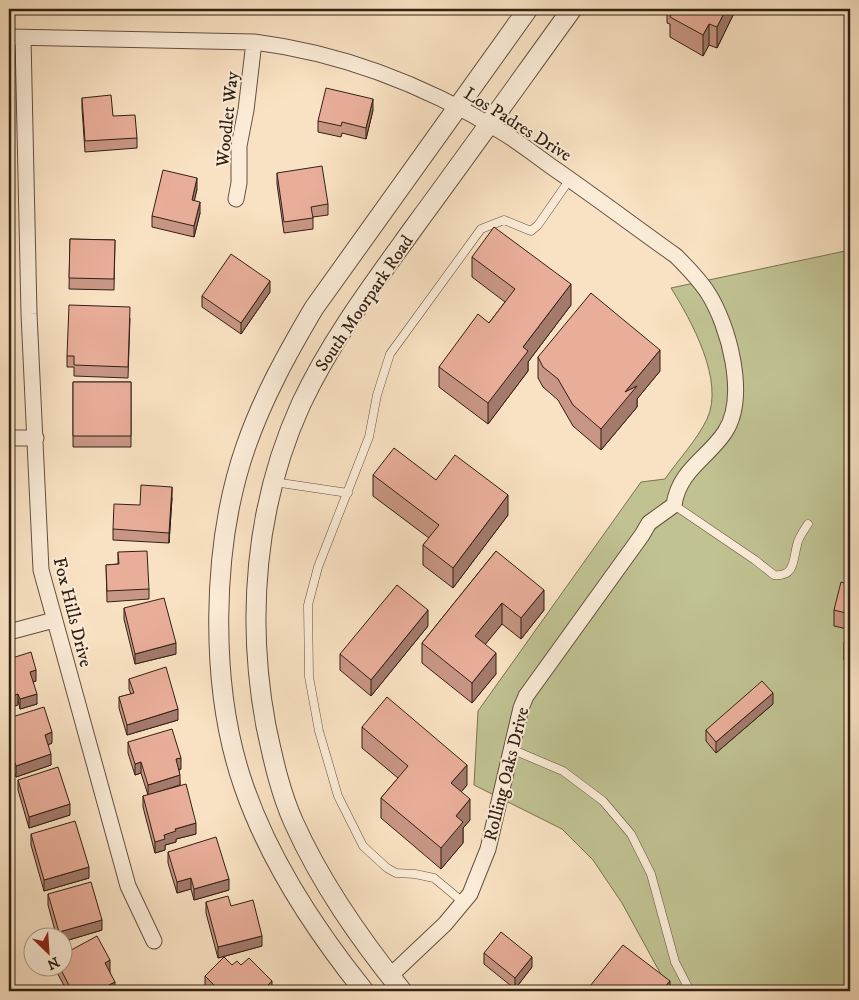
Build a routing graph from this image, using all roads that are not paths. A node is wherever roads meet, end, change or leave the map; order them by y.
1 (528, 9) edge
2 (572, 9) edge
3 (16, 38) edge
4 (254, 42) junction
5 (458, 108) junction
6 (488, 124) junction
7 (570, 179) junction
8 (236, 199) dead end
9 (9, 438) edge
10 (36, 438) junction
11 (274, 482) junction
12 (348, 493) junction
13 (674, 505) junction
14 (808, 524) dead end
15 (54, 620) junction
16 (9, 632) edge
17 (511, 749) junction
18 (464, 903) junction
19 (154, 941) dead end
20 (390, 976) junction
21 (364, 991) edge
22 (372, 991) edge
23 (402, 991) edge
24 (690, 991) edge

1 - 5 street, South Moorpark Road
2 - 6 street, South Moorpark Road
3 - 4 street, Los Padres Drive
3 - 10 street, Fox Hills Drive
4 - 5 street, Los Padres Drive
4 - 8 street, Woodlet Way
5 - 6 street, Los Padres Drive
5 - 21 street, South Moorpark Road
6 - 7 street, Los Padres Drive
6 - 11 street, South Moorpark Road
7 - 12 lane
7 - 13 street, Los Padres Drive
9 - 10 street
10 - 15 street, Fox Hills Drive
11 - 12 lane
11 - 20 street, South Moorpark Road
12 - 18 lane
13 - 14 lane
13 - 17 street, Rolling Oaks Drive
15 - 16 street
15 - 19 street, Fox Hills Drive
17 - 18 street, Rolling Oaks Drive
17 - 24 lane
18 - 20 street, Rolling Oaks Drive
20 - 22 street, Rolling Oaks Drive
20 - 23 street, South Moorpark Road

